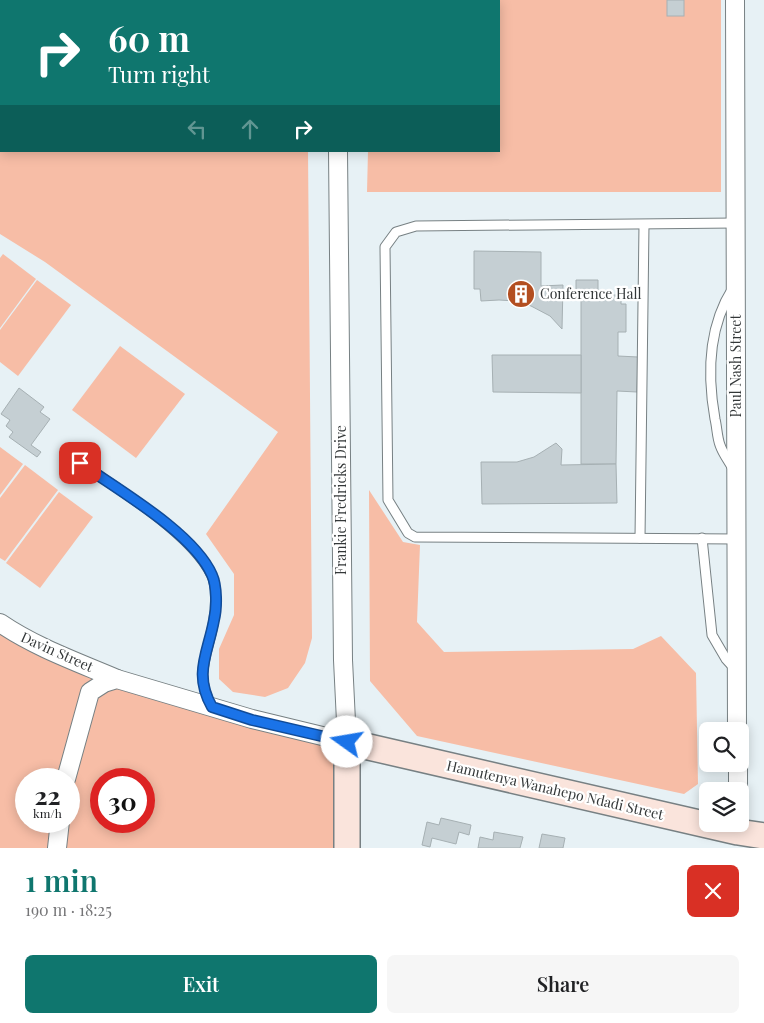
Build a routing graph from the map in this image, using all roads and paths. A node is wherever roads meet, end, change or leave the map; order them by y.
1 (735, 0) edge
2 (338, 152) edge
3 (736, 223) junction
4 (644, 225) junction
5 (736, 284) junction
6 (65, 453) dead end
7 (736, 476) junction
8 (640, 538) junction
9 (702, 538) junction
10 (737, 538) junction
11 (0, 622) edge
12 (737, 672) junction
13 (117, 679) junction
14 (212, 707) junction
15 (737, 722) edge
16 (347, 742) junction
17 (69, 768) edge
18 (699, 819) edge
19 (749, 831) edge
20 (59, 833) edge
21 (764, 836) edge
22 (57, 848) edge
23 (347, 848) edge

1 - 3 street, Paul Nash Street
2 - 16 street, Frankie Fredricks Drive
3 - 4 lane
3 - 5 street, Paul Nash Street
4 - 8 lane
4 - 8 lane
5 - 7 street, Paul Nash Street
5 - 7 lane
6 - 14 lane
7 - 10 street, Paul Nash Street
8 - 9 lane
9 - 10 lane
9 - 12 lane
10 - 12 street, Paul Nash Street
11 - 13 street, Davin Street
12 - 15 street, Paul Nash Street
13 - 14 street, Davin Street
13 - 17 street
14 - 16 street, Davin Street
16 - 18 street, Hamutenya Wanahepo Ndadi Street
16 - 23 street, Frankie Fredricks Drive
19 - 21 street, Hamutenya Wanahepo Ndadi Street
20 - 22 street

